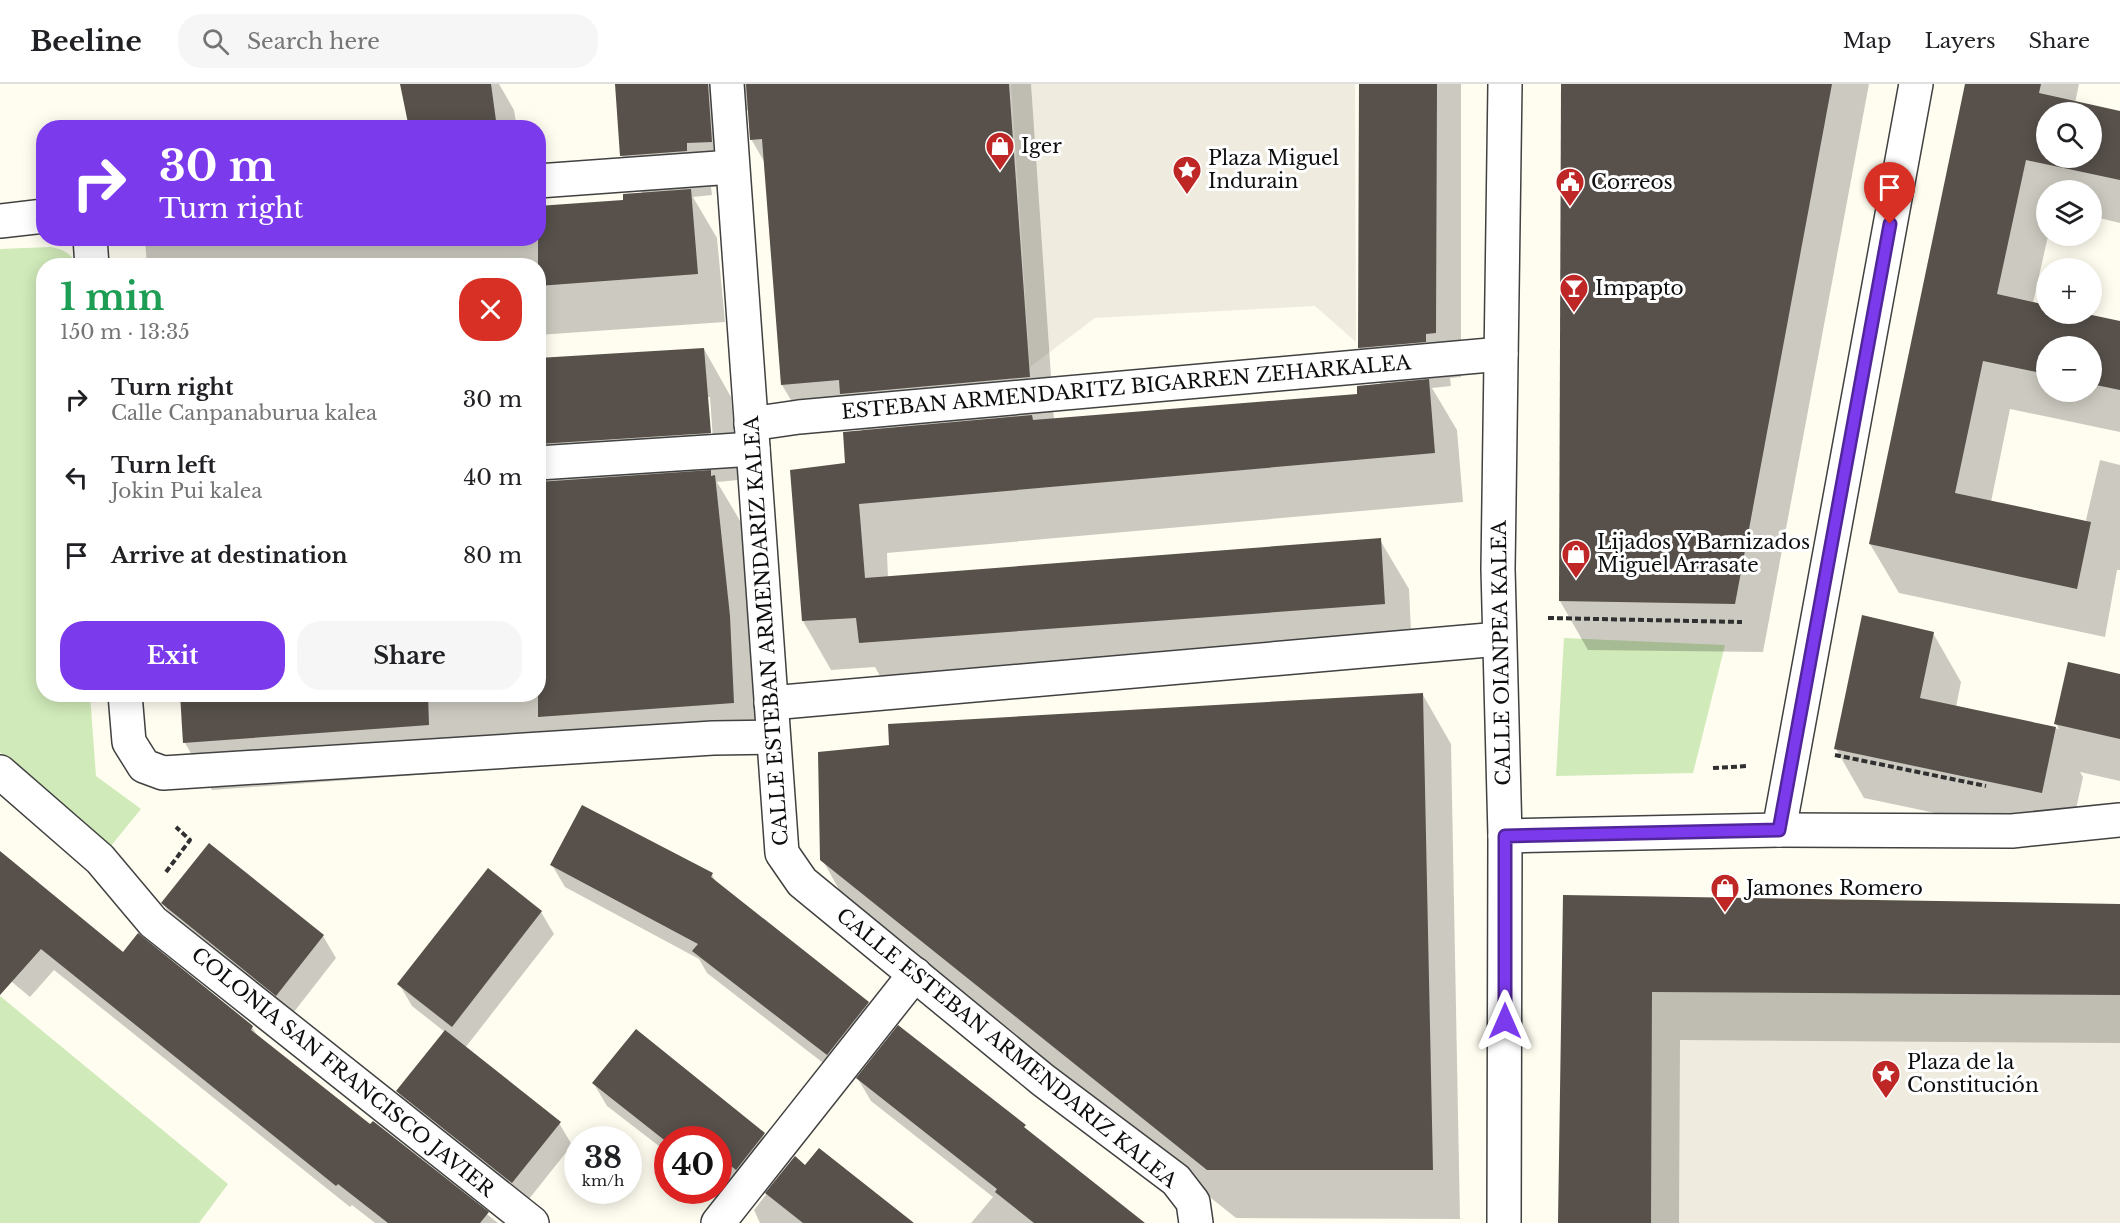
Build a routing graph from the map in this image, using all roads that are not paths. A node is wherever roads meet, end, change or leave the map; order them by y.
1 (728, 84) edge
2 (1505, 84) edge
3 (1916, 84) edge
4 (732, 167) junction
5 (546, 180) edge
6 (36, 217) edge
7 (0, 221) edge
8 (1501, 354) junction
9 (752, 437) junction
10 (546, 462) edge
11 (1499, 639) junction
12 (126, 702) edge
13 (771, 703) junction
14 (774, 737) junction
15 (0, 772) edge
16 (2120, 820) edge
17 (1779, 830) junction
18 (1505, 836) junction
19 (915, 974) junction
20 (1194, 1213) edge
21 (532, 1223) edge
22 (718, 1223) edge
23 (1504, 1223) edge

1 - 4 street, CALLE ESTEBAN ARMENDARIZ KALEA
2 - 8 street, CALLE OIANPEA KALEA
3 - 17 street
4 - 5 street
4 - 9 street, CALLE ESTEBAN ARMENDARIZ KALEA
6 - 7 street
8 - 9 street, ESTEBAN ARMENDARITZ BIGARREN ZEHARKALEA
8 - 11 street, CALLE OIANPEA KALEA
9 - 10 street, ESTEBAN ARMENDARITZ BIGARREN ZEHARKALEA
9 - 13 street, CALLE ESTEBAN ARMENDARIZ KALEA
11 - 13 street
11 - 18 street, CALLE OIANPEA KALEA
12 - 14 street
13 - 14 street, CALLE ESTEBAN ARMENDARIZ KALEA
14 - 19 street, CALLE ESTEBAN ARMENDARIZ KALEA
15 - 21 street, COLONIA SAN FRANCISCO JAVIER
16 - 17 street
17 - 18 street
18 - 23 street, CALLE OIANPEA KALEA
19 - 20 street, CALLE ESTEBAN ARMENDARIZ KALEA
19 - 22 street

